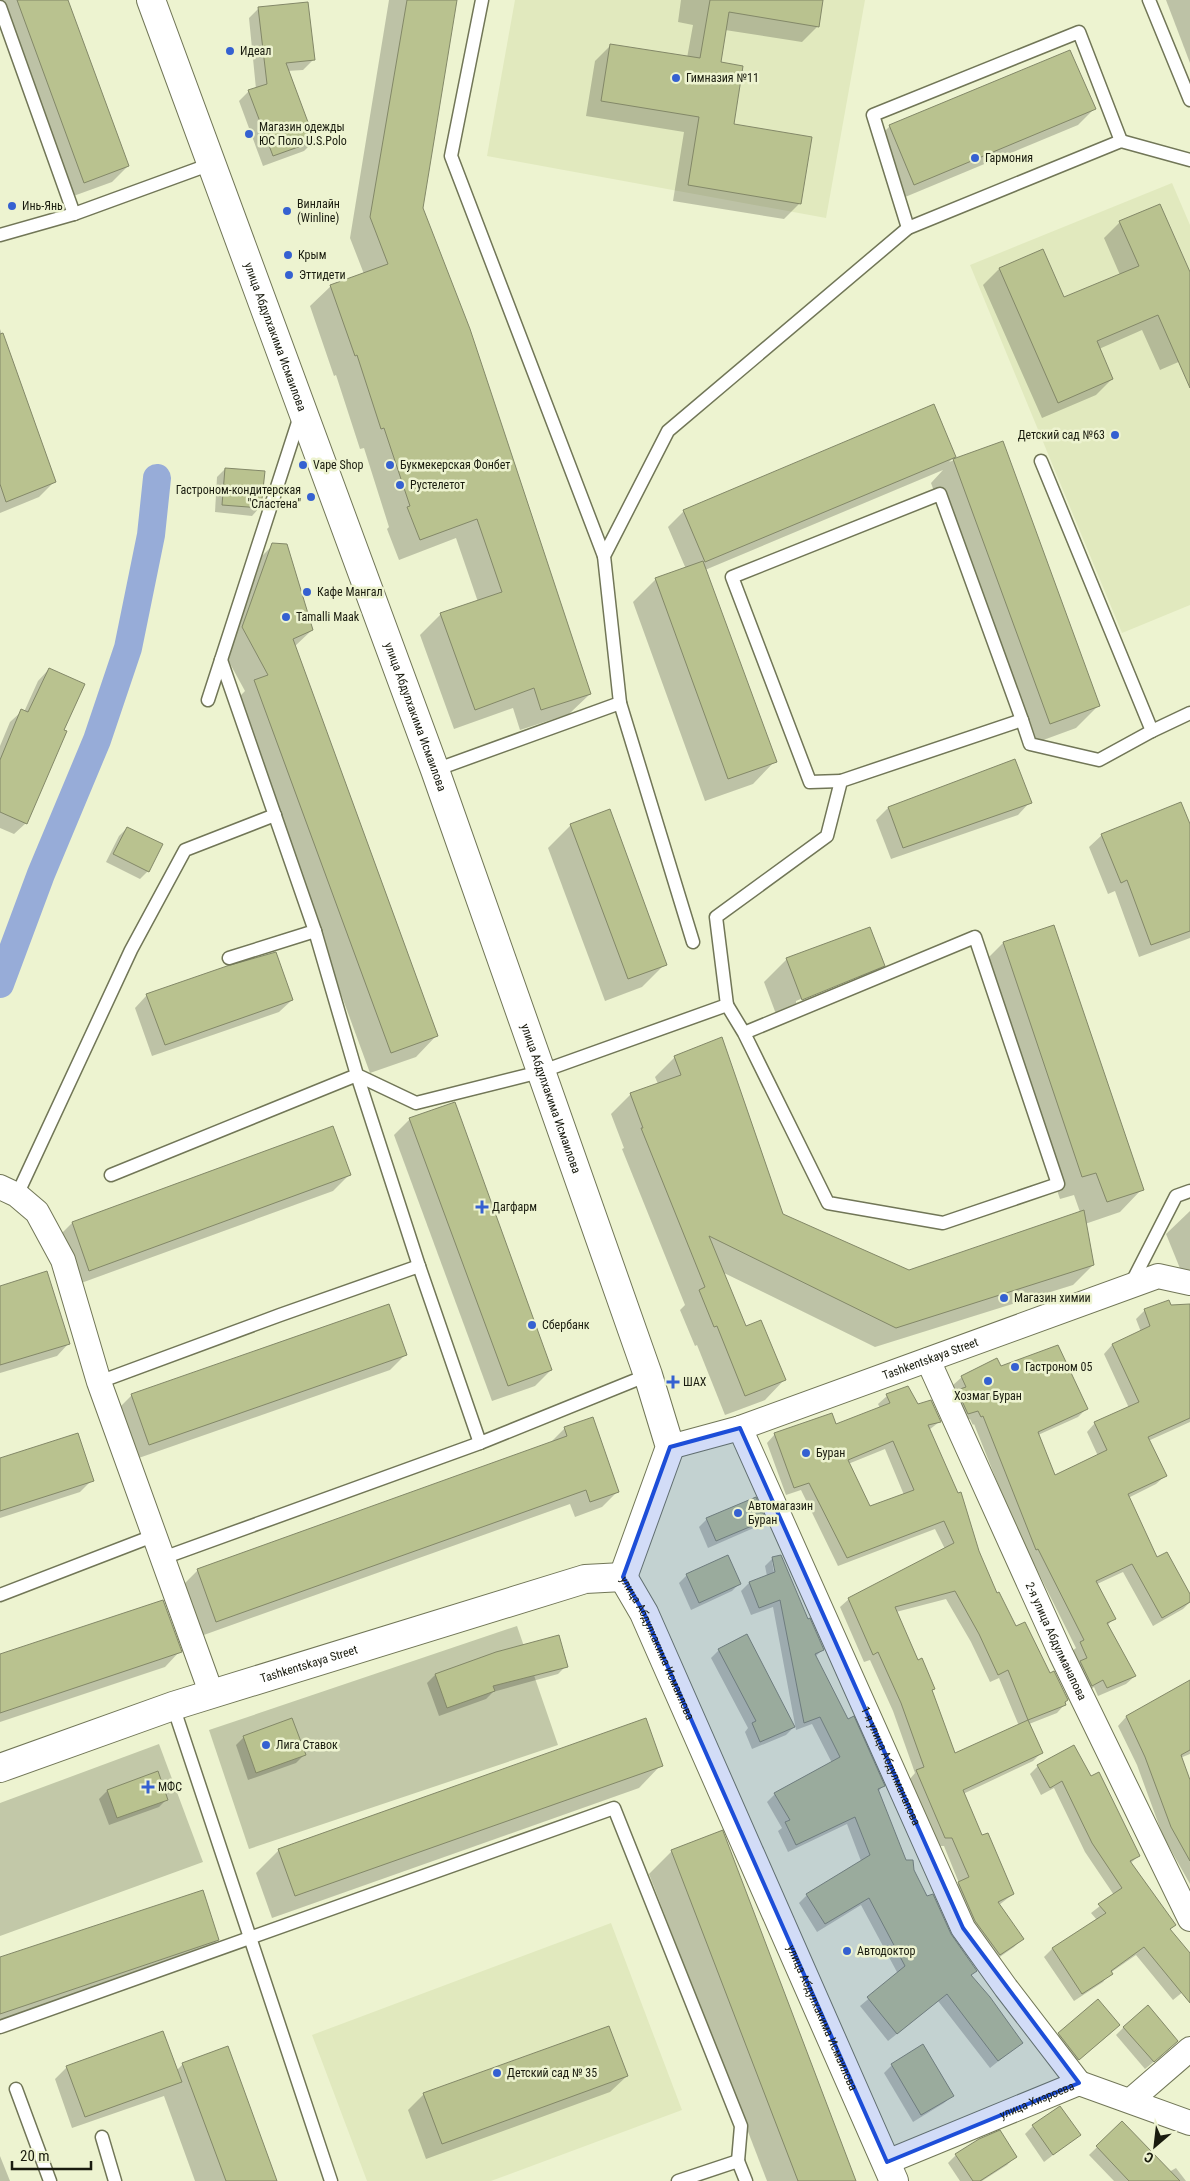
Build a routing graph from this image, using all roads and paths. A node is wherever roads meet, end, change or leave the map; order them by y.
1 (151, 0) edge
2 (482, 0) edge
3 (1149, 0) edge
4 (0, 7) edge
5 (1190, 100) edge
6 (1121, 141) junction
7 (1190, 160) edge
8 (212, 164) junction
9 (74, 214) junction
10 (908, 228) junction
11 (0, 235) edge
12 (302, 408) junction
13 (1041, 461) dead end
14 (604, 556) junction
15 (221, 660) junction
16 (208, 700) dead end
17 (620, 703) junction
18 (1190, 713) edge
19 (1022, 720) junction
20 (1152, 731) junction
21 (435, 770) junction
22 (841, 780) junction
23 (275, 815) junction
24 (315, 931) junction
25 (693, 942) dead end
26 (229, 958) dead end
27 (727, 1004) junction
28 (744, 1033) junction
29 (540, 1072) junction
30 (357, 1075) junction
31 (111, 1175) dead end
32 (1190, 1190) edge
33 (8, 1191) edge
34 (419, 1266) junction
35 (1190, 1283) edge
36 (1130, 1286) junction
37 (928, 1360) junction
38 (648, 1375) junction
39 (98, 1382) junction
40 (740, 1428) junction
41 (480, 1442) junction
42 (670, 1448) junction
43 (153, 1536) junction
44 (163, 1558) junction
45 (623, 1577) junction
46 (0, 1595) edge
47 (212, 1695) junction
48 (173, 1706) junction
49 (0, 1768) edge
50 (1190, 1919) edge
51 (250, 1938) junction
52 (0, 2027) edge
53 (1190, 2049) edge
54 (1079, 2083) junction
55 (16, 2089) dead end
56 (1131, 2100) junction
57 (1190, 2123) edge
58 (102, 2137) dead end
59 (738, 2161) junction
60 (891, 2172) edge
61 (50, 2181) edge
62 (115, 2181) edge
63 (331, 2181) edge
64 (678, 2181) edge
65 (746, 2181) edge

1 - 8 main road, улица Абдулхакима Исмаилова
2 - 14 lane
3 - 5 lane
4 - 9 lane
6 - 7 lane
6 - 10 lane
6 - 10 lane
8 - 9 lane
8 - 12 main road, улица Абдулхакима Исмаилова
9 - 11 lane
10 - 14 lane
12 - 15 lane
12 - 21 main road, улица Абдулхакима Исмаилова
13 - 20 lane
14 - 17 lane
15 - 16 lane
15 - 23 lane
17 - 21 lane
17 - 25 lane
18 - 20 lane
19 - 20 lane
19 - 22 lane
19 - 22 lane
21 - 29 main road, улица Абдулхакима Исмаилова
22 - 27 lane
23 - 24 lane
23 - 33 lane
24 - 26 lane
24 - 30 lane
27 - 28 lane
27 - 29 lane
28 - 28 lane
29 - 30 lane
29 - 38 main road, улица Абдулхакима Исмаилова
30 - 31 lane
30 - 34 lane
32 - 36 lane
33 - 39 street
34 - 39 lane
34 - 41 lane
35 - 36 street, Tashkentskaya Street
36 - 37 street, Tashkentskaya Street
37 - 40 street, Tashkentskaya Street
37 - 50 street, 2-я улица Абдулманапова
38 - 41 lane
38 - 42 main road, улица Абдулхакима Исмаилова
39 - 43 street
40 - 42 street, Tashkentskaya Street
40 - 54 street, 1-я улица Абдулманапова
41 - 44 lane
42 - 45 main road, улица Абдулхакима Исмаилова
43 - 44 street
43 - 46 lane
44 - 47 street
45 - 47 main road, Tashkentskaya Street
45 - 60 main road, улица Абдулхакима Исмаилова
47 - 48 main road, Tashkentskaya Street
48 - 49 main road, Tashkentskaya Street
48 - 51 lane
51 - 52 lane
51 - 59 lane
51 - 63 lane
53 - 56 street
54 - 56 street, улица Хизроева
54 - 60 street, улица Хизроева
55 - 61 lane
56 - 57 street, улица Хизроева
58 - 62 lane
59 - 64 lane
59 - 65 lane

